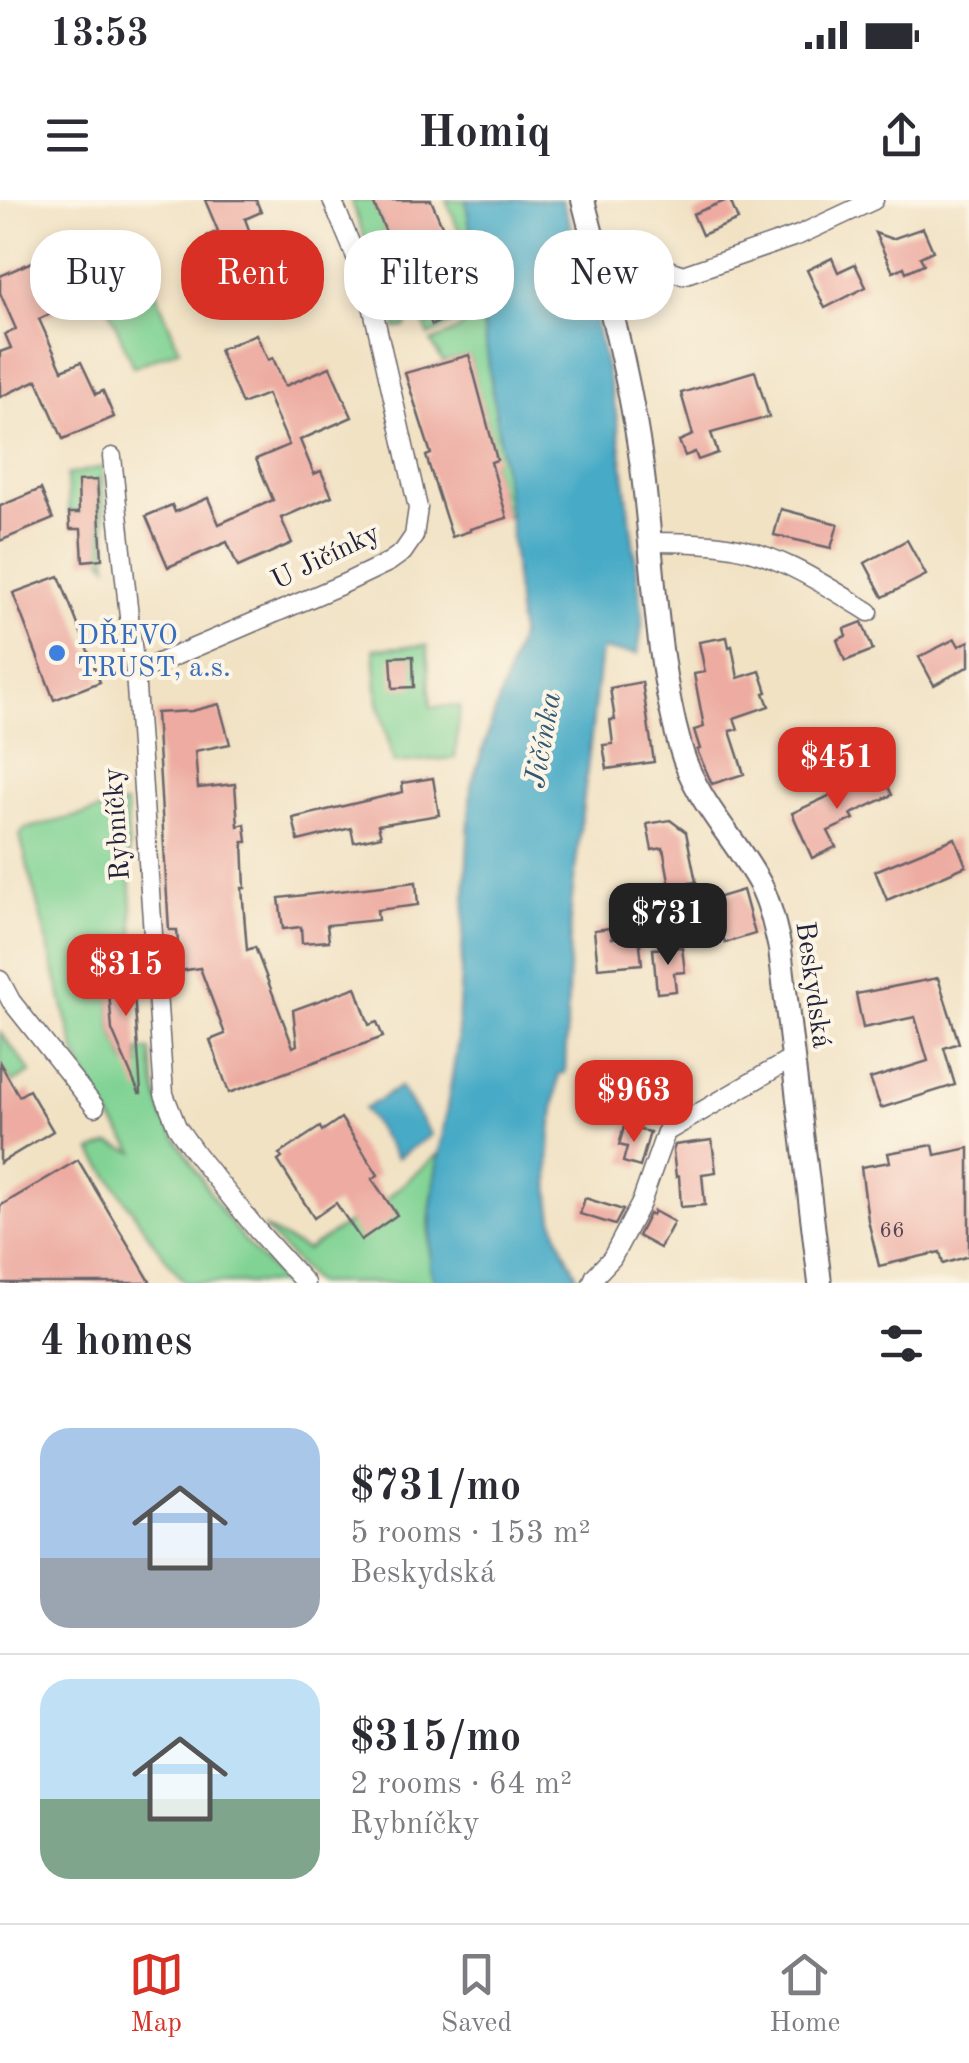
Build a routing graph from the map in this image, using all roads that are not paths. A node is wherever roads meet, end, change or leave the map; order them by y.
1 (332, 200) edge
2 (583, 200) edge
3 (874, 200) edge
4 (591, 230) edge
5 (674, 272) edge
6 (614, 320) edge
7 (112, 456) dead end
8 (649, 542) junction
9 (870, 612) dead end
10 (135, 673) junction
11 (0, 980) edge
12 (793, 1058) junction
13 (95, 1107) dead end
14 (815, 1282) edge
15 (305, 1283) edge
16 (592, 1283) edge

1 - 10 street, U Jičínky
2 - 4 street, Beskydská
3 - 5 street
6 - 8 street, Beskydská
7 - 10 street
8 - 9 street
8 - 12 street, Beskydská
10 - 15 street, Rybníčky
11 - 13 street
12 - 14 street, Beskydská
12 - 16 street

